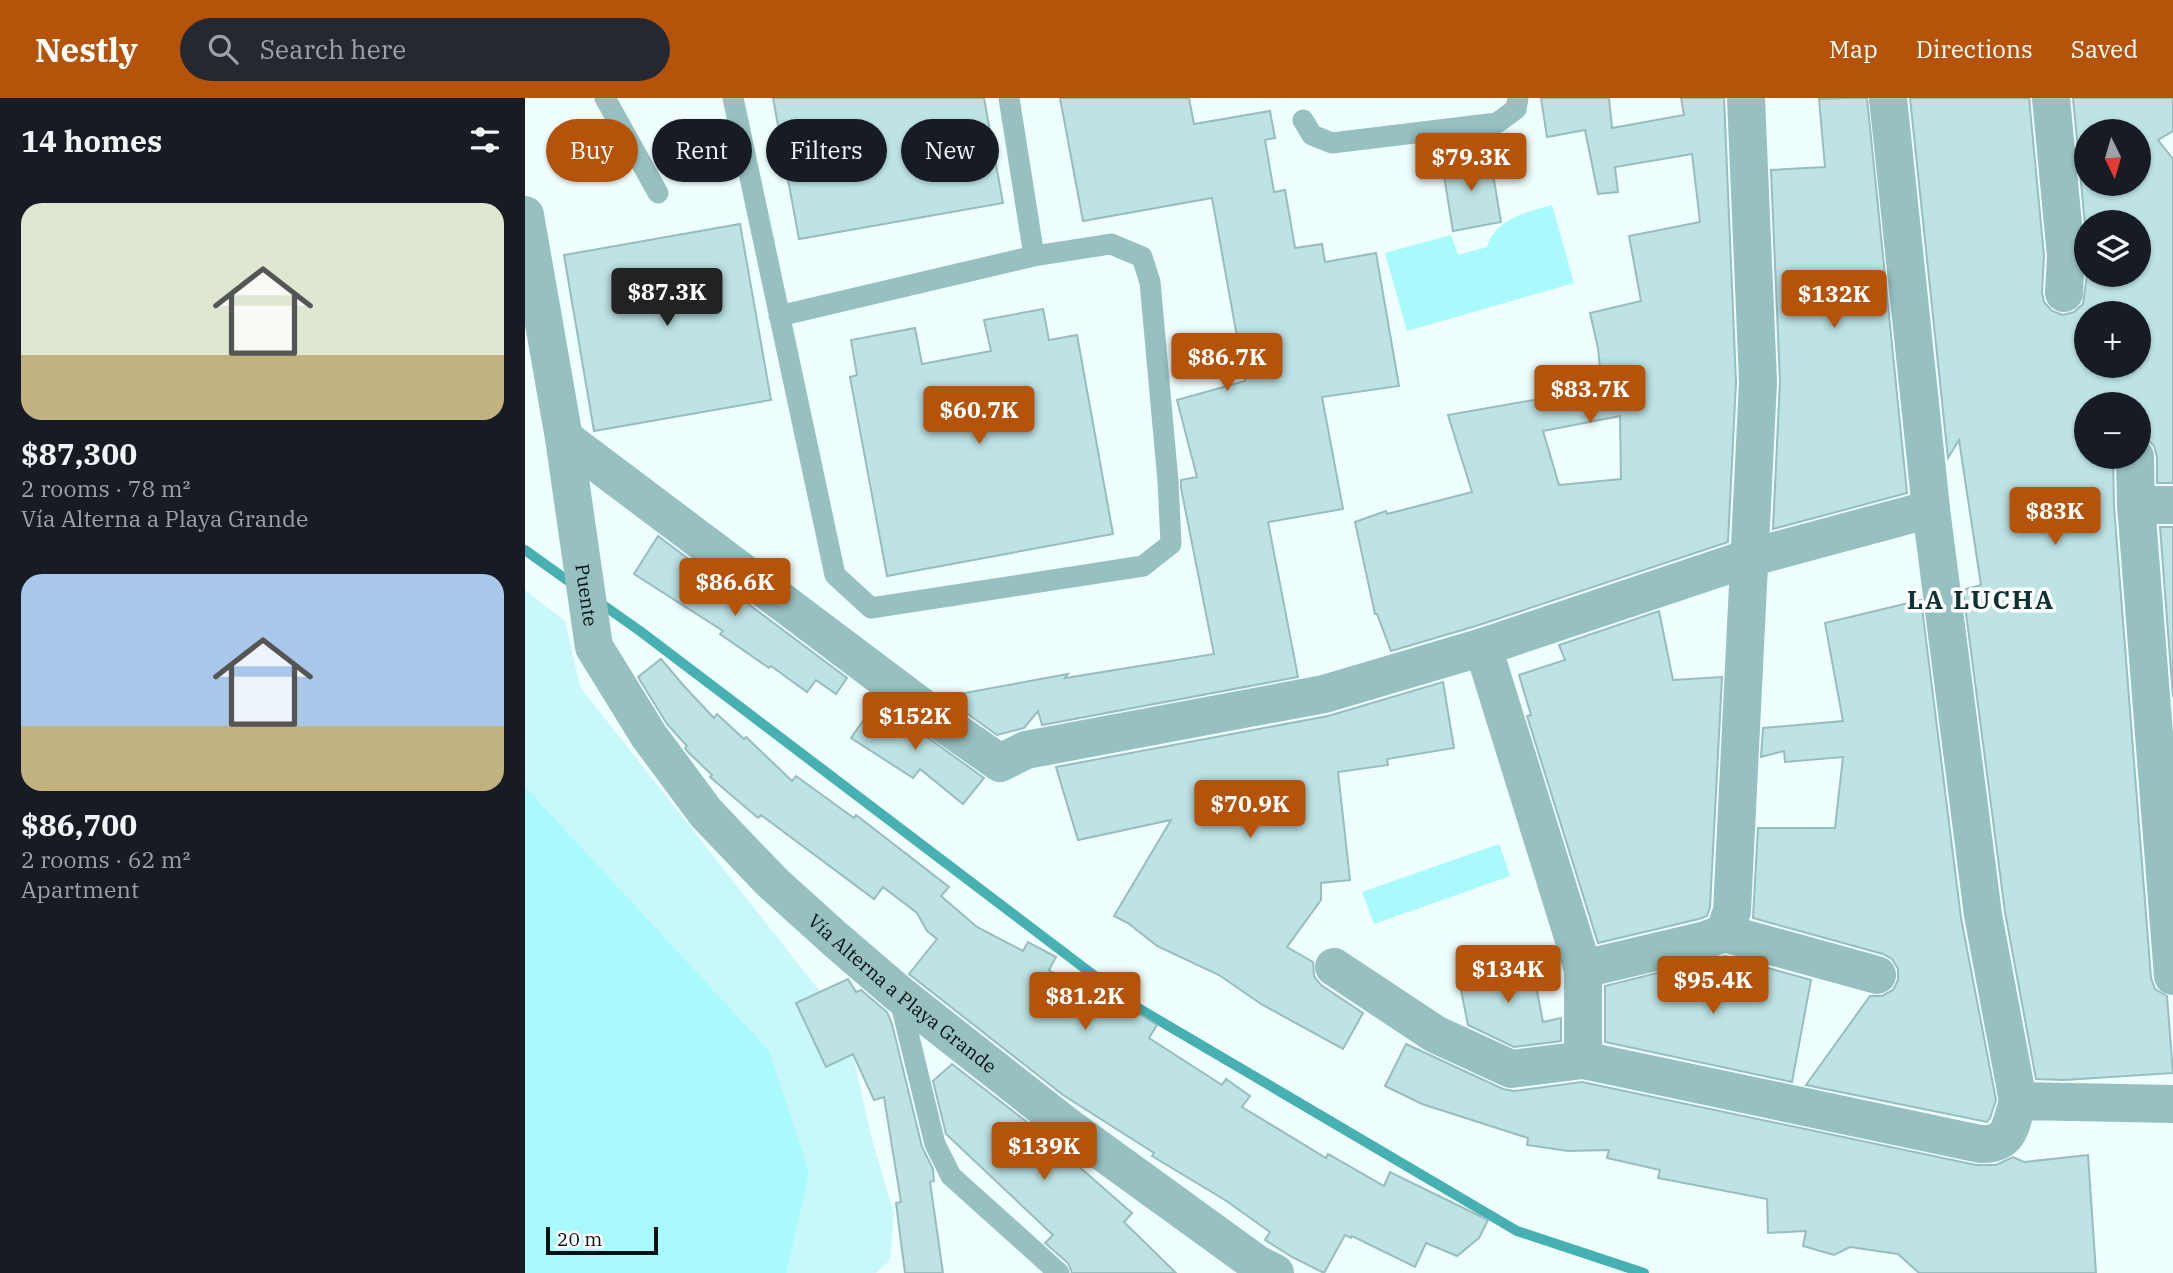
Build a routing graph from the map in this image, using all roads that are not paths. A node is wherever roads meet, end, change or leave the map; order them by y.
1 (605, 98) edge
2 (733, 98) edge
3 (1009, 98) edge
4 (1518, 98) edge
5 (1746, 98) edge
6 (1888, 98) edge
7 (2051, 98) edge
8 (1303, 120) dead end
9 (658, 193) dead end
10 (525, 215) edge
11 (1034, 256) junction
12 (2064, 293) dead end
13 (779, 316) junction
14 (564, 438) junction
15 (2140, 469) edge
16 (2155, 505) edge
17 (1931, 509) junction
18 (1749, 558) junction
19 (594, 647) joint
20 (1483, 647) junction
21 (1724, 933) junction
22 (1334, 967) dead end
23 (1583, 969) junction
24 (1877, 975) dead end
25 (2173, 976) edge
26 (899, 994) junction
27 (1583, 1060) junction
28 (2018, 1101) junction
29 (2173, 1104) edge
30 (1059, 1273) edge
31 (1275, 1273) edge

1 - 9 lane
2 - 13 lane
3 - 11 lane
4 - 8 lane
5 - 18 street
6 - 17 street
7 - 12 street
10 - 14 street
11 - 13 lane
11 - 13 lane
14 - 19 street, Puente
14 - 20 street
15 - 16 street
16 - 25 street
17 - 18 street
17 - 28 street
18 - 20 street
18 - 21 street
19 - 26 street, Vía Alterna a Playa Grande
20 - 23 street
21 - 23 street
21 - 24 street
22 - 27 street
23 - 27 street
26 - 30 lane
26 - 31 street, Vía Alterna a Playa Grande
27 - 28 street
28 - 29 street

